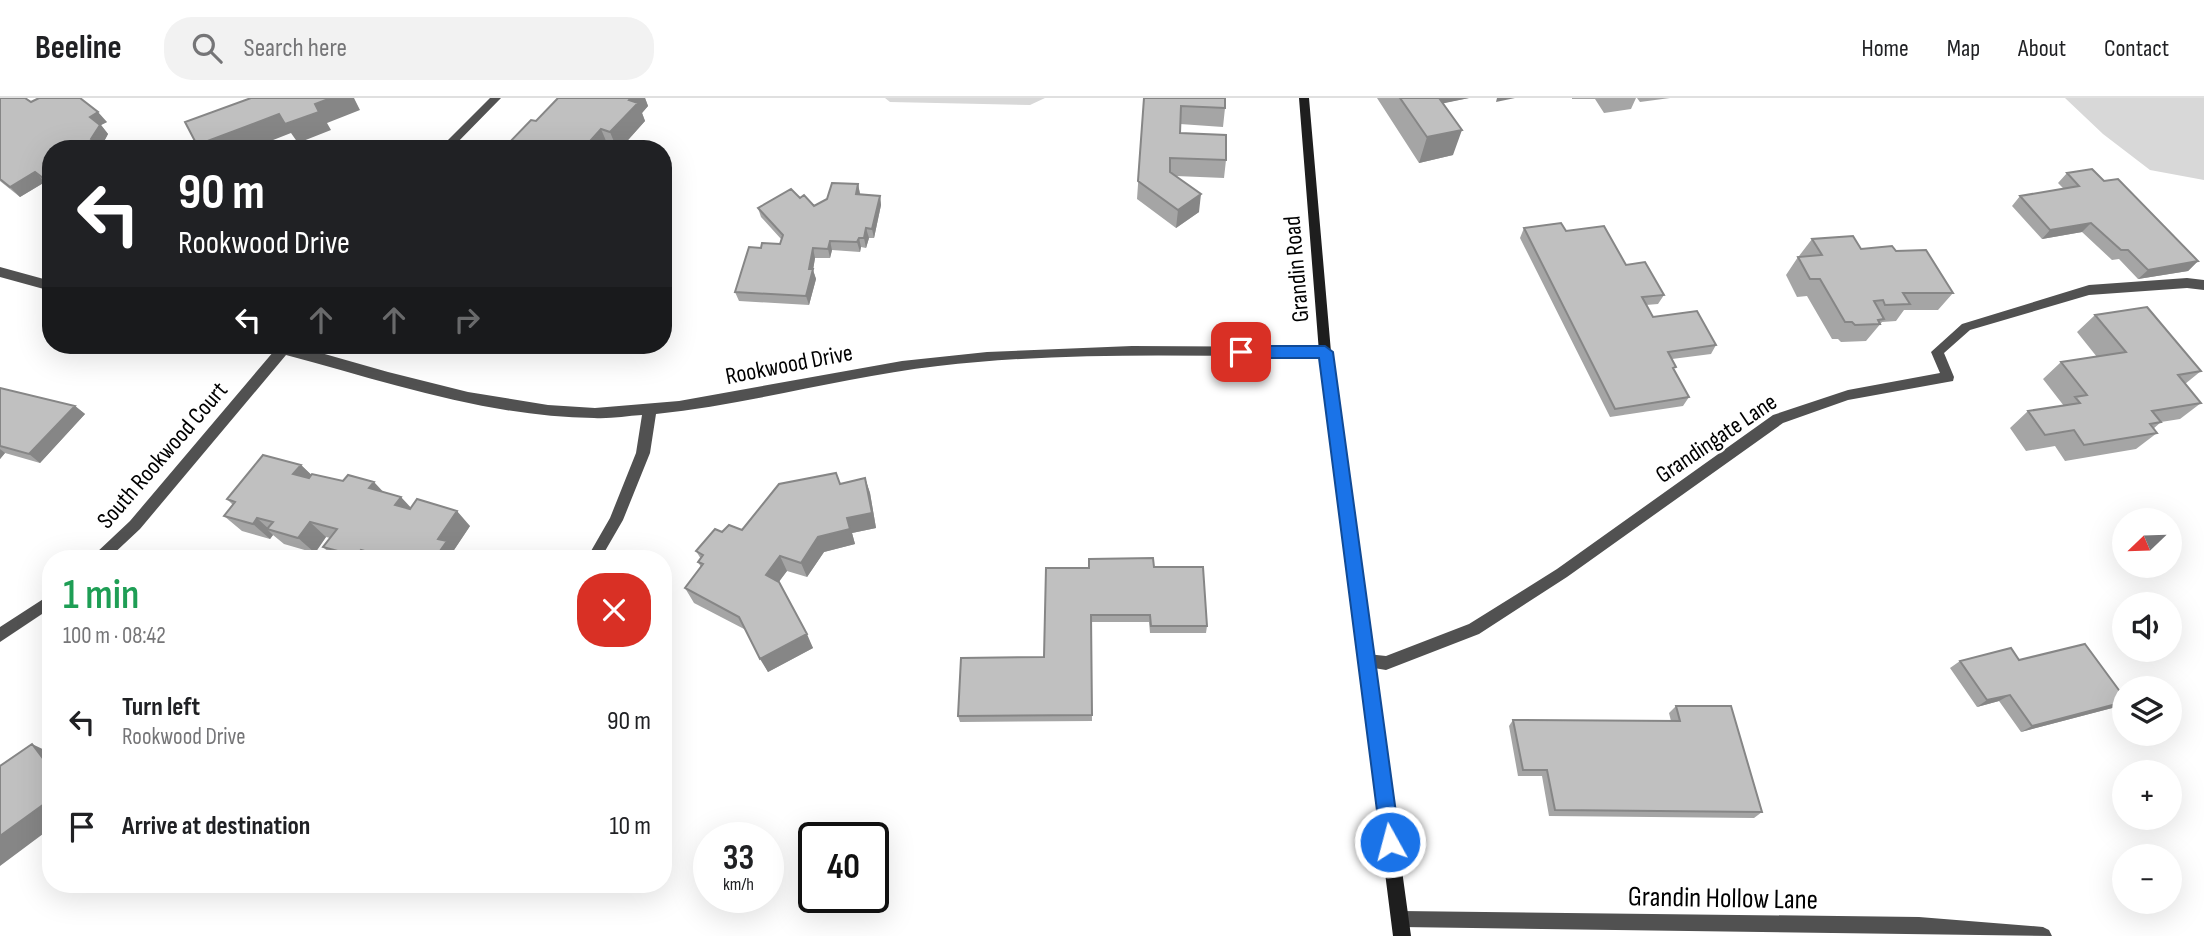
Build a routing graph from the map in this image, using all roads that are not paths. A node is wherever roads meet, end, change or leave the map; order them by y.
1 (496, 98) edge
2 (1304, 98) edge
3 (453, 140) edge
4 (0, 272) edge
5 (42, 284) edge
6 (2204, 285) edge
7 (1325, 352) junction
8 (280, 354) edge
9 (312, 354) edge
10 (650, 409) junction
11 (108, 550) edge
12 (599, 550) edge
13 (42, 606) edge
14 (0, 635) edge
15 (1367, 662) junction
16 (1401, 927) edge
17 (2043, 936) edge

1 - 3 street
2 - 7 street, Grandin Road
4 - 5 street
6 - 15 street, Grandingate Lane
7 - 10 street, Rookwood Drive
7 - 15 street, Grandin Road
8 - 11 street, South Rookwood Court
9 - 10 street, Rookwood Drive
10 - 12 street
13 - 14 street
15 - 16 street, Grandin Road
16 - 17 street, Grandin Hollow Lane

